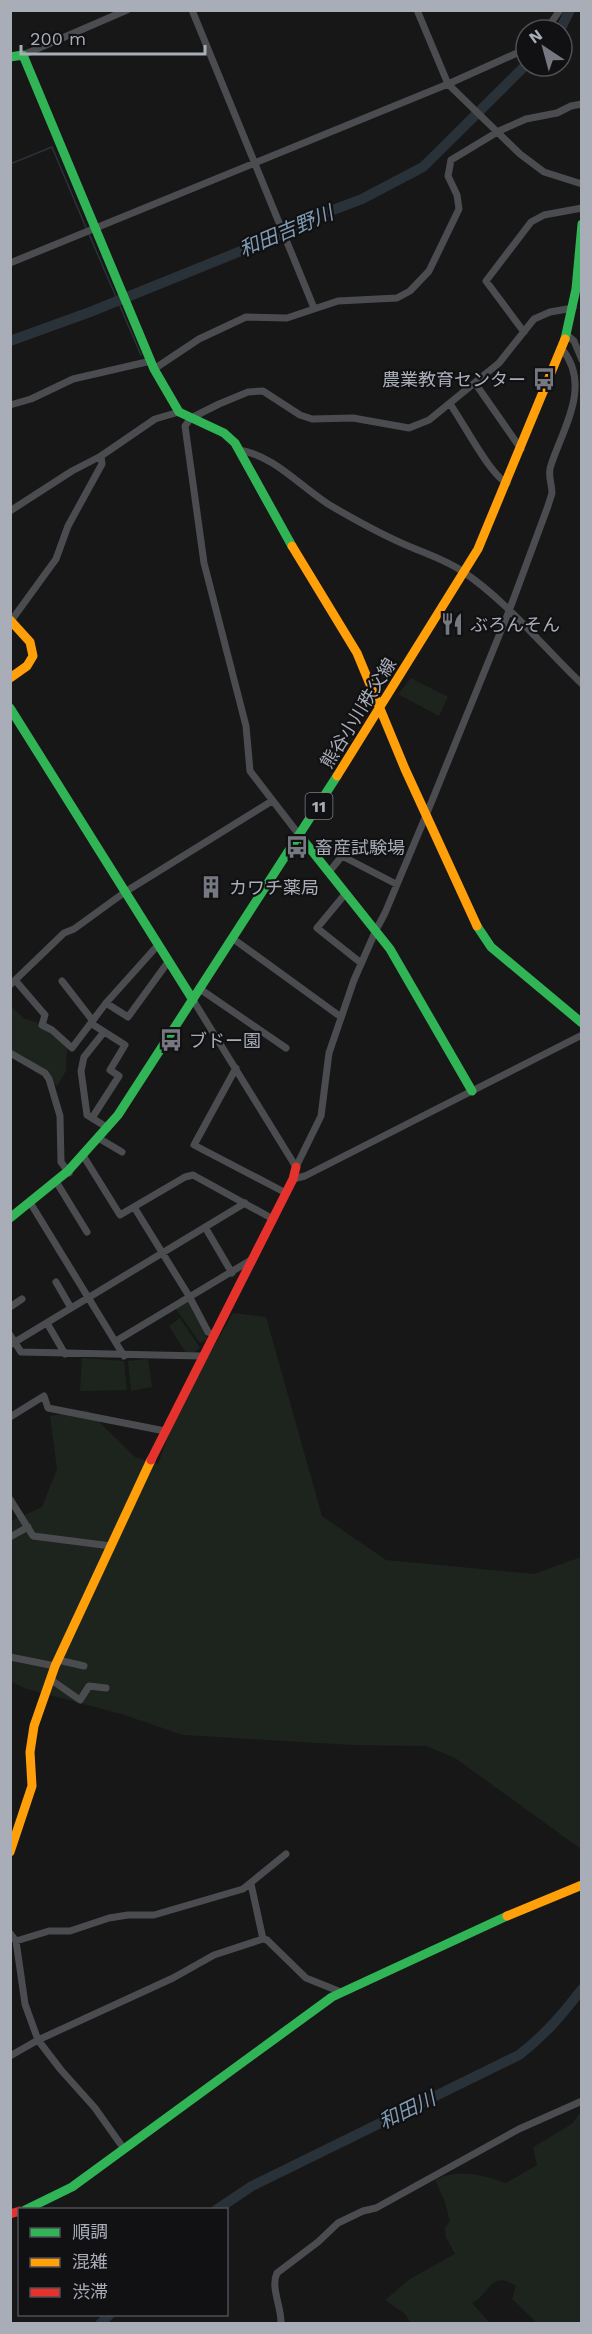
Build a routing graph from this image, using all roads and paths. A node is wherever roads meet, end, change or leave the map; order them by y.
1 (128, 10) edge
2 (192, 10) edge
3 (417, 10) edge
4 (514, 54) edge
5 (23, 55) junction
6 (10, 57) edge
7 (448, 84) junction
8 (582, 104) edge
9 (499, 131) junction
10 (254, 163) junction
11 (582, 184) edge
12 (582, 208) edge
13 (582, 224) edge
14 (94, 228) junction
15 (10, 263) edge
16 (314, 308) junction
17 (573, 308) junction
18 (524, 332) junction
19 (567, 335) junction
20 (562, 349) junction
21 (582, 360) edge
22 (153, 365) junction
23 (475, 383) junction
24 (580, 389) edge
25 (450, 404) junction
26 (10, 405) edge
27 (179, 412) junction
28 (191, 418) junction
29 (521, 449) junction
30 (238, 450) junction
31 (101, 456) junction
32 (507, 483) junction
33 (10, 511) edge
34 (465, 573) junction
35 (509, 611) junction
36 (11, 620) edge
37 (10, 678) edge
38 (582, 684) edge
39 (10, 708) edge
40 (381, 710) junction
41 (272, 801) junction
42 (426, 813) junction
43 (300, 836) junction
44 (329, 872) junction
45 (396, 884) junction
46 (125, 892) junction
47 (346, 893) junction
48 (376, 930) junction
49 (232, 938) junction
50 (158, 945) junction
51 (168, 962) junction
52 (361, 963) junction
53 (62, 981) dead end
54 (13, 983) edge
55 (200, 988) junction
56 (193, 1000) junction
57 (106, 1003) junction
58 (341, 1017) junction
59 (92, 1022) junction
60 (582, 1023) edge
61 (104, 1032) junction
62 (582, 1035) edge
63 (286, 1048) dead end
64 (10, 1053) edge
65 (236, 1068) junction
66 (472, 1091) junction
67 (93, 1118) junction
68 (108, 1128) junction
69 (100, 1139) junction
70 (122, 1152) dead end
71 (84, 1157) junction
72 (296, 1167) junction
73 (69, 1173) junction
74 (293, 1179) junction
75 (57, 1183) junction
76 (286, 1193) junction
77 (245, 1203) junction
78 (32, 1204) junction
79 (134, 1207) junction
80 (10, 1218) edge
81 (273, 1219) junction
82 (205, 1227) junction
83 (87, 1232) dead end
84 (162, 1252) junction
85 (254, 1259) junction
86 (232, 1273) junction
87 (56, 1282) dead end
88 (189, 1296) junction
89 (88, 1297) junction
90 (22, 1299) dead end
91 (10, 1307) edge
92 (71, 1308) junction
93 (47, 1323) junction
94 (213, 1334) junction
95 (10, 1335) edge
96 (116, 1341) junction
97 (13, 1344) edge
98 (66, 1354) junction
99 (124, 1356) junction
100 (202, 1356) junction
101 (10, 1417) edge
102 (165, 1431) junction
103 (10, 1499) edge
104 (28, 1527) junction
105 (10, 1537) edge
106 (111, 1546) junction
107 (10, 1657) edge
108 (57, 1663) junction
109 (84, 1666) dead end
110 (50, 1679) junction
111 (106, 1688) dead end
112 (10, 1852) edge
113 (286, 1854) dead end
114 (251, 1884) junction
115 (582, 1884) edge
116 (10, 1933) edge
117 (263, 1939) junction
118 (16, 1941) junction
119 (341, 1992) junction
120 (38, 2040) junction
121 (10, 2056) edge
122 (582, 2101) edge
123 (124, 2149) junction
124 (30, 2208) edge
125 (281, 2324) edge

1 - 5 street
2 - 10 street
3 - 7 street
4 - 7 street
5 - 6 street
5 - 14 street
7 - 9 street
7 - 10 street
8 - 9 street
9 - 11 street
9 - 16 street
10 - 14 street
10 - 16 street
12 - 18 street
13 - 17 street, 熊谷小川秩父線 / 11
14 - 15 street
14 - 22 street
16 - 22 street
17 - 18 street
17 - 19 street, 熊谷小川秩父線 / 11
18 - 23 street
19 - 20 street, 熊谷小川秩父線 / 11
19 - 21 street
20 - 24 street
20 - 29 street, 熊谷小川秩父線 / 11
22 - 26 street
22 - 27 street
23 - 25 street
23 - 29 street
24 - 35 street
25 - 28 street
25 - 32 street
27 - 28 street
27 - 31 street
28 - 30 street
28 - 41 street
29 - 32 street, 熊谷小川秩父線 / 11
30 - 34 street
30 - 40 street
31 - 33 street
31 - 36 street
32 - 34 street, 熊谷小川秩父線 / 11
34 - 35 street
34 - 40 street, 熊谷小川秩父線 / 11
35 - 38 street
35 - 42 street
36 - 37 street
39 - 46 street
40 - 42 street
40 - 43 street, 熊谷小川秩父線 / 11
41 - 43 street
41 - 46 street
42 - 45 street
42 - 60 street
43 - 44 street
43 - 49 street, 熊谷小川秩父線 / 11
44 - 45 street
44 - 47 street
45 - 48 street
46 - 50 street
46 - 54 street
47 - 48 street
47 - 52 street
48 - 52 street
48 - 66 street
49 - 55 street, 熊谷小川秩父線 / 11
49 - 58 street
50 - 51 street
50 - 57 street
51 - 56 street
51 - 57 street
52 - 58 street
53 - 59 street
54 - 59 street
55 - 56 street, 熊谷小川秩父線 / 11
55 - 63 street
56 - 65 street
56 - 68 street, 熊谷小川秩父線 / 11
57 - 59 street
58 - 72 street
59 - 61 street
61 - 67 street
61 - 67 street
62 - 66 street
64 - 73 street
65 - 72 street
65 - 76 street
66 - 74 street
67 - 68 street
68 - 69 street, 熊谷小川秩父線 / 11
69 - 70 street
69 - 71 street, 熊谷小川秩父線 / 11
71 - 73 street, 熊谷小川秩父線 / 11
71 - 79 street
72 - 74 street
73 - 75 street, 熊谷小川秩父線 / 11
74 - 76 street
75 - 78 street, 熊谷小川秩父線 / 11
75 - 83 street
76 - 81 street
77 - 79 street
77 - 81 street
77 - 82 street
78 - 80 street, 熊谷小川秩父線 / 11
78 - 89 street
79 - 84 street
81 - 85 street
82 - 84 street
82 - 86 street
84 - 88 street
84 - 89 street
85 - 86 street
85 - 94 street
86 - 88 street
87 - 92 street
88 - 94 street
88 - 96 street
89 - 92 street
89 - 96 street
90 - 91 street
92 - 93 street
93 - 97 street
93 - 98 street
94 - 100 street
95 - 97 street
96 - 99 street
97 - 98 street
98 - 99 street
99 - 100 street
100 - 102 street
101 - 102 street
102 - 106 street
103 - 104 street
104 - 105 street
104 - 106 street
106 - 108 street
107 - 108 street
108 - 109 street
108 - 110 street
110 - 111 street
110 - 112 street
113 - 114 street
114 - 117 street
114 - 118 street
115 - 119 street
116 - 118 street
117 - 119 street
117 - 120 street
118 - 120 street
119 - 123 street
120 - 121 street
120 - 123 street
122 - 125 street
123 - 124 street

